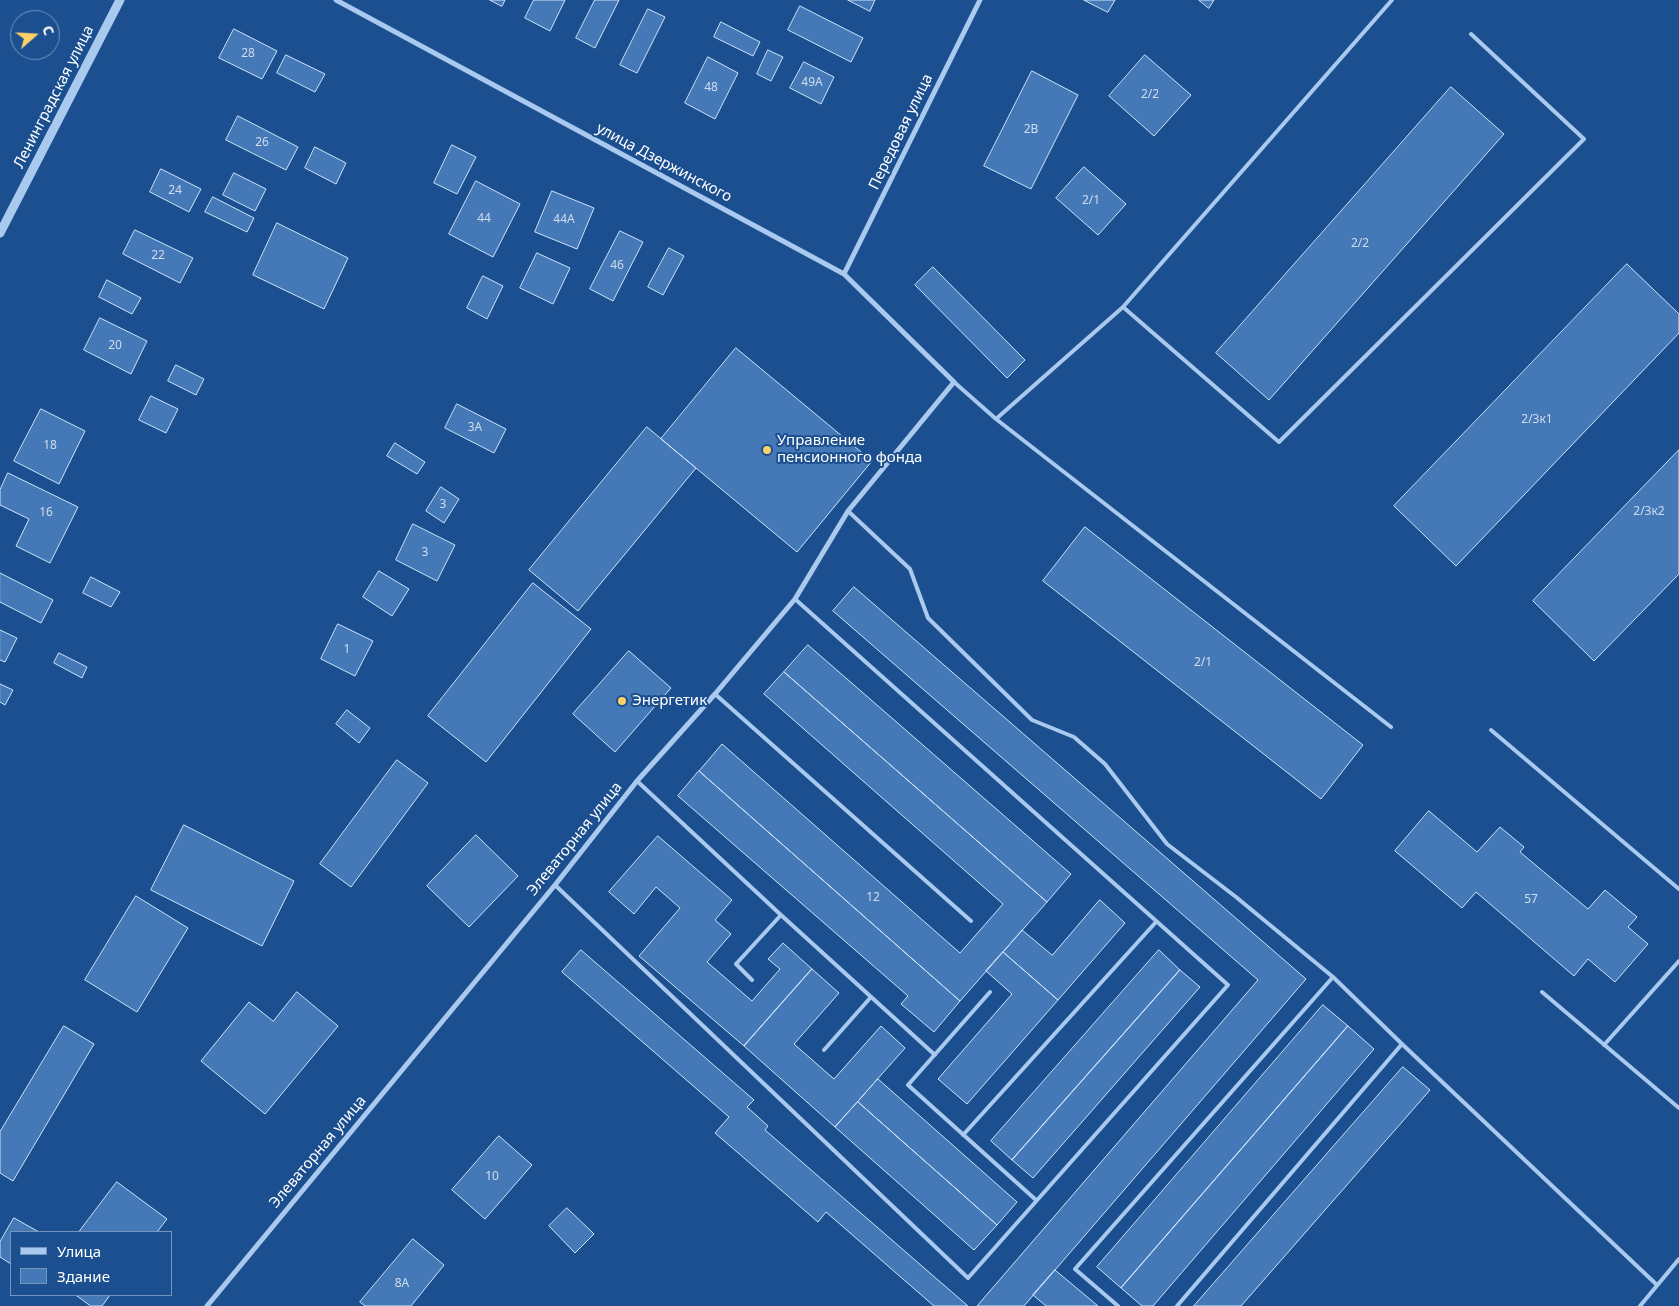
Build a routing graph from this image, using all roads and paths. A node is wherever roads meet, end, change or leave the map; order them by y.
1 (120, 0) edge
2 (336, 0) edge
3 (980, 0) edge
4 (1392, 0) edge
5 (1471, 34) dead end
6 (0, 233) edge
7 (844, 274) junction
8 (1123, 307) junction
9 (954, 382) junction
10 (996, 419) junction
11 (848, 512) junction
12 (795, 600) junction
13 (715, 694) junction
14 (1391, 727) dead end
15 (1491, 730) dead end
16 (638, 781) junction
17 (555, 885) junction
18 (1679, 889) edge
19 (781, 915) junction
20 (971, 921) dead end
21 (1156, 922) junction
22 (1679, 961) edge
23 (1333, 977) junction
24 (752, 980) dead end
25 (990, 992) dead end
26 (1542, 992) dead end
27 (871, 997) junction
28 (1402, 1044) junction
29 (1604, 1044) junction
30 (824, 1050) dead end
31 (935, 1055) junction
32 (1679, 1108) edge
33 (964, 1135) junction
34 (1036, 1200) junction
35 (1679, 1259) edge
36 (1658, 1285) junction
37 (207, 1306) edge
38 (1118, 1306) edge
39 (1177, 1306) edge
40 (1640, 1306) edge

1 - 6 street, Ленинградская улица
2 - 7 street, улица Дзержинского
3 - 7 street, Передовая улица
4 - 8 lane
5 - 8 lane
7 - 9 street, улица Дзержинского
8 - 10 lane
9 - 10 lane
9 - 11 street, Элеваторная улица
10 - 14 lane
11 - 12 street, Элеваторная улица
11 - 23 lane
12 - 13 street, Элеваторная улица
12 - 21 lane
13 - 16 street, Элеваторная улица
13 - 20 lane
15 - 18 lane
16 - 17 street, Элеваторная улица
16 - 19 lane
17 - 34 lane
17 - 37 street, Элеваторная улица
19 - 24 lane
19 - 27 lane
21 - 33 lane
21 - 34 lane
22 - 29 lane
23 - 28 lane
23 - 38 lane
25 - 31 lane
26 - 29 lane
27 - 30 lane
27 - 31 lane
28 - 36 lane
28 - 39 lane
29 - 32 lane
31 - 33 lane
33 - 34 lane
35 - 36 lane
36 - 40 lane

